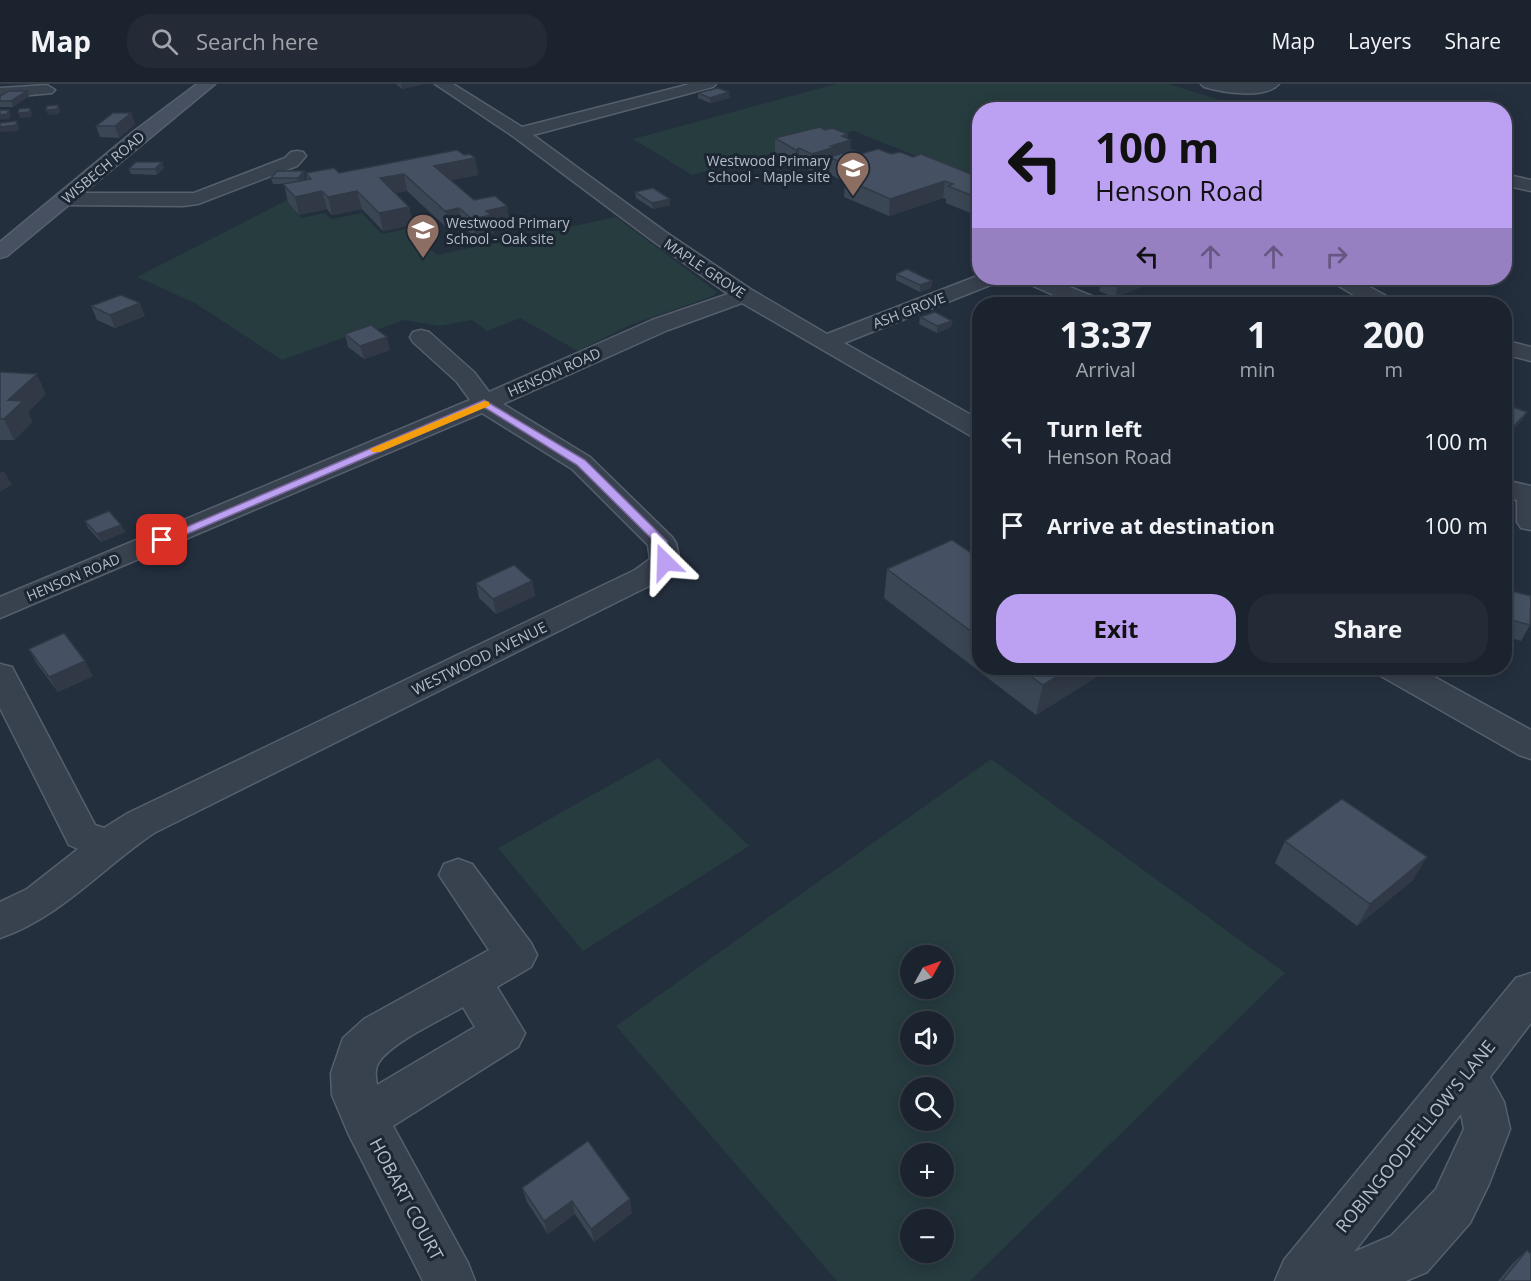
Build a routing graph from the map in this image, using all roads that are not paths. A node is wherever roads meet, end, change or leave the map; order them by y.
1 (207, 84) edge
2 (443, 84) edge
3 (1209, 84) edge
4 (1271, 84) edge
5 (702, 85) edge
6 (52, 87) edge
7 (0, 93) edge
8 (33, 100) dead end
9 (520, 133) junction
10 (297, 156) dead end
11 (1512, 181) edge
12 (1531, 186) edge
13 (64, 199) junction
14 (0, 252) edge
15 (974, 285) edge
16 (1047, 285) edge
17 (1350, 285) edge
18 (744, 295) junction
19 (1075, 297) edge
20 (1371, 297) edge
21 (421, 337) dead end
22 (826, 342) junction
23 (1512, 349) edge
24 (1531, 354) edge
25 (484, 403) junction
26 (972, 426) edge
27 (1512, 490) edge
28 (1531, 494) edge
29 (1531, 522) edge
30 (0, 608) edge
31 (0, 675) edge
32 (1405, 675) edge
33 (1531, 746) edge
34 (108, 845) junction
35 (458, 875) dead end
36 (0, 921) edge
37 (470, 981) junction
38 (1531, 992) edge
39 (1463, 1077) junction
40 (364, 1118) junction
41 (1301, 1280) edge
42 (450, 1281) edge

1 - 13 main road, WISBECH ROAD
2 - 9 street, MAPLE GROVE
3 - 4 street
5 - 9 street
6 - 7 street
6 - 8 street
9 - 18 street, MAPLE GROVE
10 - 13 street
11 - 12 street
13 - 14 main road, WISBECH ROAD
15 - 22 street, ASH GROVE
16 - 19 street
17 - 20 street
18 - 22 street, MAPLE GROVE
18 - 25 street, HENSON ROAD
21 - 25 street, WESTWOOD AVENUE
22 - 26 street, MAPLE GROVE
23 - 24 street
25 - 30 street, HENSON ROAD
25 - 34 street, WESTWOOD AVENUE
27 - 28 street
28 - 29 street
31 - 34 street
32 - 33 street
34 - 36 street, WESTWOOD AVENUE
35 - 37 street, HOBART COURT
37 - 40 street, HOBART COURT
37 - 40 street
38 - 39 street, ROBINGOODFELLOW'S LANE
39 - 41 street, ROBINGOODFELLOW'S LANE
39 - 41 street
40 - 42 street, HOBART COURT

